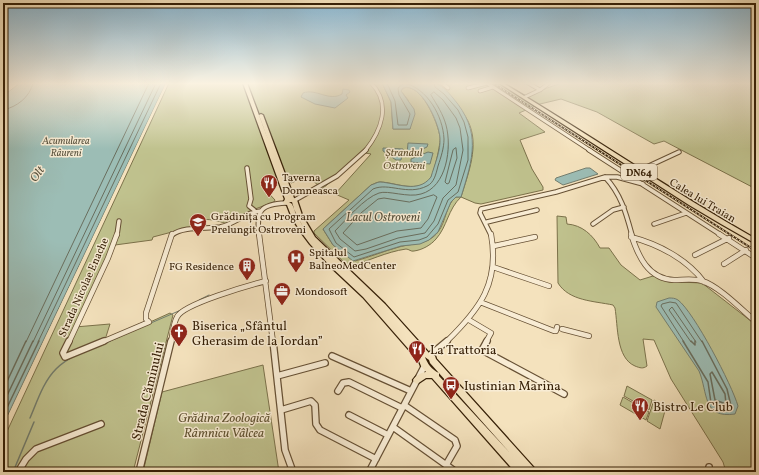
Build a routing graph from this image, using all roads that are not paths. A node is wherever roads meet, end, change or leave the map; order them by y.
1 (253, 105) edge
2 (256, 105) edge
3 (382, 105) edge
4 (521, 105) edge
5 (538, 105) edge
6 (679, 152) dead end
7 (247, 168) dead end
8 (638, 171) junction
9 (605, 177) junction
10 (643, 184) junction
11 (291, 201) junction
12 (624, 207) junction
13 (537, 210) dead end
14 (260, 211) junction
15 (686, 213) junction
16 (119, 221) dead end
17 (487, 222) junction
18 (594, 224) dead end
19 (654, 224) dead end
20 (535, 237) dead end
21 (631, 237) junction
22 (729, 238) junction
23 (755, 241) edge
24 (494, 246) junction
25 (746, 250) junction
26 (695, 254) dead end
27 (756, 258) edge
28 (724, 264) dead end
29 (493, 267) junction
30 (266, 281) junction
31 (705, 282) junction
32 (549, 286) dead end
33 (480, 302) junction
34 (469, 320) junction
35 (756, 322) edge
36 (589, 336) dead end
37 (332, 356) dead end
38 (428, 360) junction
39 (325, 363) dead end
40 (436, 375) junction
41 (277, 376) junction
42 (417, 380) junction
43 (338, 391) dead end
44 (411, 391) junction
45 (564, 394) dead end
46 (403, 406) junction
47 (281, 410) junction
48 (348, 415) dead end
49 (101, 424) dead end
50 (393, 427) junction
51 (388, 435) junction
52 (376, 459) junction
53 (446, 465) junction
54 (18, 472) edge
55 (138, 472) edge
56 (293, 472) edge
57 (370, 472) edge
58 (456, 472) edge
59 (521, 472) edge
60 (532, 472) edge

1 - 11 main road
2 - 11 main road
3 - 11 street
4 - 10 street
5 - 8 main road, Calea lui Traian / DN64
6 - 8 street
7 - 14 street
8 - 23 main road, Calea lui Traian / DN64
9 - 10 street
9 - 12 street
9 - 17 street
10 - 15 street
11 - 14 street
11 - 38 main road
12 - 18 street
12 - 21 street
13 - 17 street
14 - 16 street, Strada Nicolae Enache
14 - 30 street
15 - 19 street
15 - 22 street
17 - 24 street
20 - 24 street
21 - 31 street
21 - 31 street
22 - 25 street
22 - 26 street
24 - 29 street
25 - 27 street
25 - 28 street
29 - 32 street
29 - 33 street
30 - 41 street
30 - 55 street, Strada Căminului
31 - 35 street
33 - 34 street
33 - 36 street
34 - 38 street
34 - 45 street
37 - 44 street
38 - 40 main road
38 - 42 street
38 - 60 main road
39 - 41 street
40 - 42 main road
40 - 59 main road
41 - 47 street
42 - 44 street
43 - 46 street
44 - 46 street
46 - 50 street
46 - 53 street
47 - 52 street
47 - 56 street
48 - 51 street
49 - 54 street
50 - 51 street
50 - 53 street
51 - 52 street
52 - 57 street
53 - 58 street

